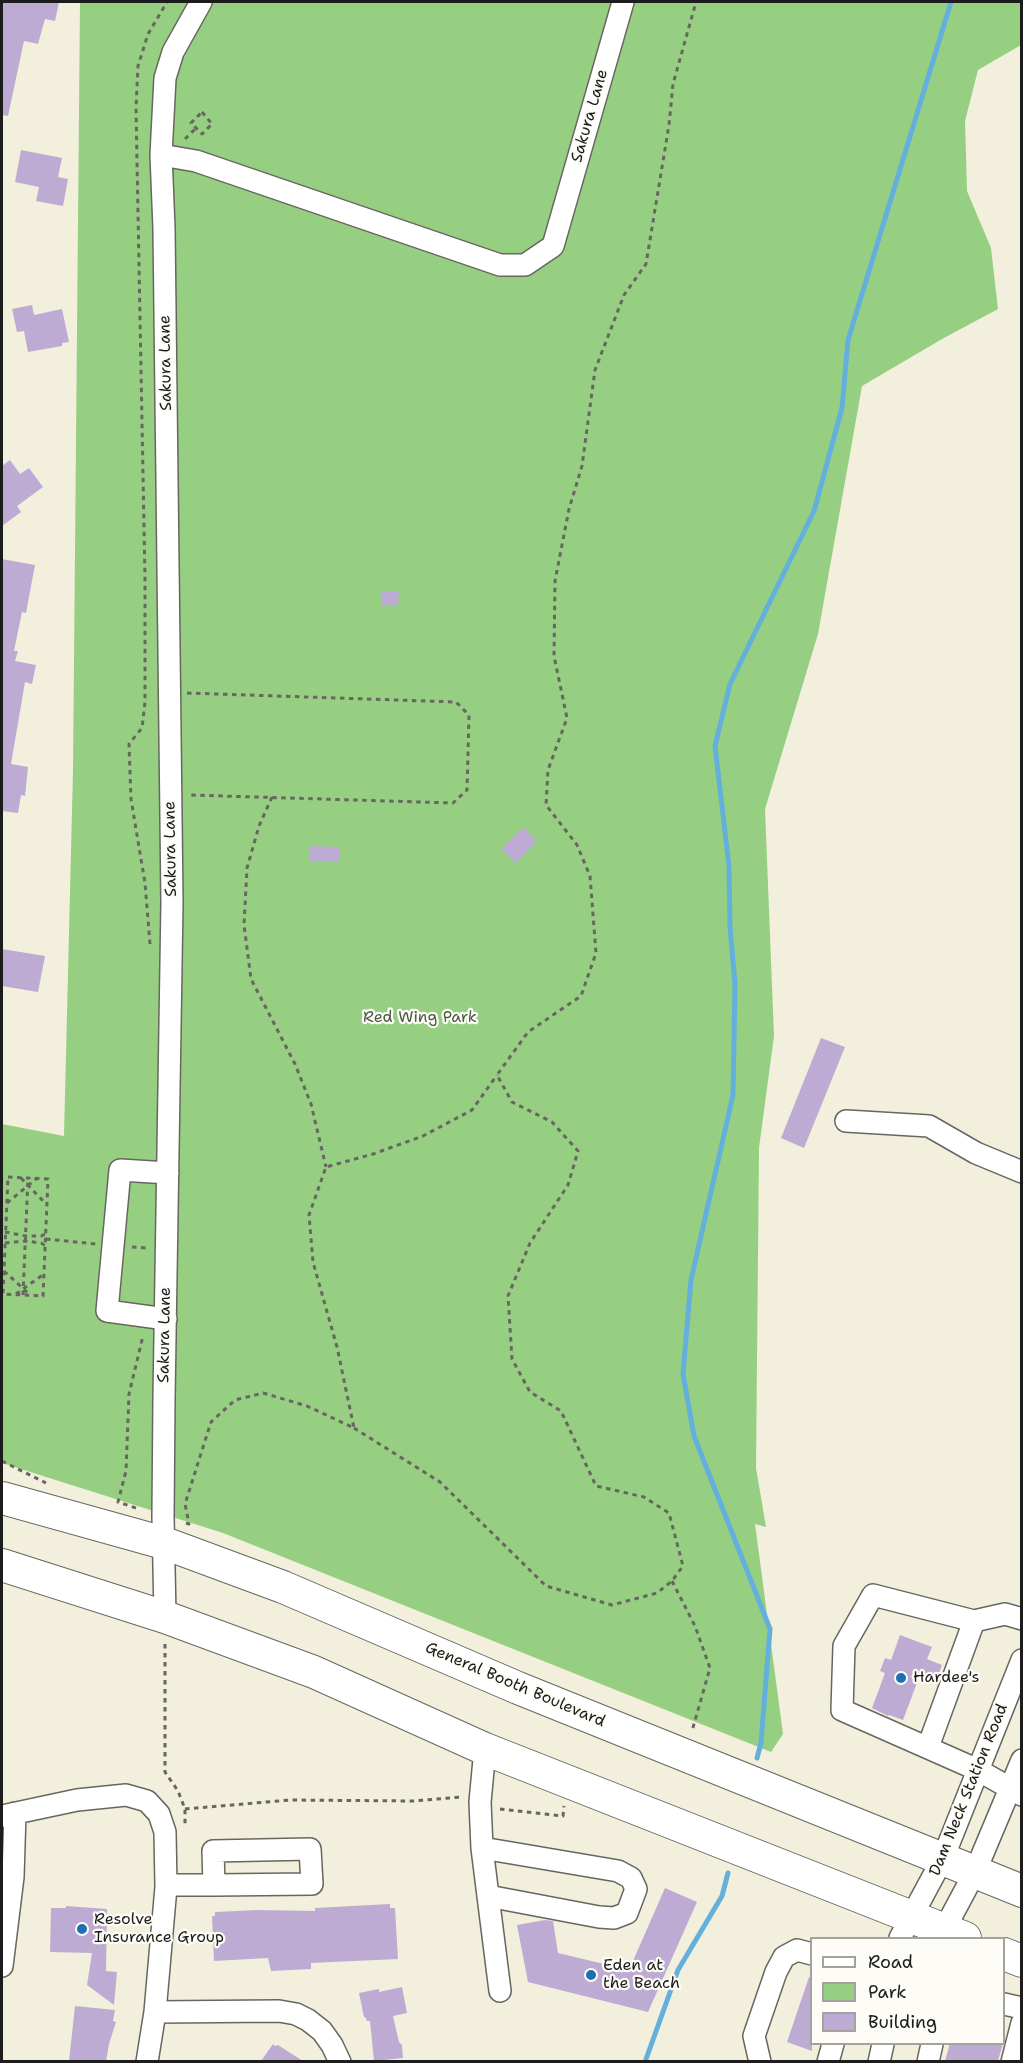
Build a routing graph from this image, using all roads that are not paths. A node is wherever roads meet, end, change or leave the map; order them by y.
1 (201, 2) edge
2 (623, 2) edge
3 (161, 155) junction
4 (846, 1121) dead end
5 (1022, 1172) edge
6 (168, 1173) junction
7 (157, 1318) junction
8 (2, 1498) edge
9 (164, 1530) junction
10 (2, 1565) edge
11 (1022, 1619) edge
12 (974, 1621) junction
13 (165, 1627) junction
14 (1022, 1660) edge
15 (928, 1748) junction
16 (485, 1749) junction
17 (1022, 1760) edge
18 (978, 1770) junction
19 (1016, 1791) edge
20 (8, 1814) edge
21 (482, 1848) junction
22 (944, 1858) junction
23 (975, 1872) junction
24 (166, 1885) junction
25 (214, 1885) junction
26 (1022, 1891) edge
27 (488, 1896) junction
28 (906, 1928) edge
29 (948, 1936) edge
30 (810, 1953) edge
31 (1005, 1954) edge
32 (1022, 1961) edge
33 (2, 1966) edge
34 (500, 1991) dead end
35 (1005, 2004) edge
36 (1022, 2008) edge
37 (155, 2012) junction
38 (1022, 2023) edge
39 (832, 2045) edge
40 (883, 2045) edge
41 (932, 2045) edge
42 (147, 2061) edge
43 (340, 2061) edge
44 (760, 2061) edge
45 (828, 2061) edge
46 (879, 2061) edge
47 (928, 2061) edge
48 (1012, 2061) edge

1 - 3 street, Sakura Lane
2 - 3 street, Sakura Lane
3 - 6 street, Sakura Lane
4 - 5 street
6 - 7 street, Sakura Lane
6 - 7 street
7 - 9 street, Sakura Lane
8 - 9 highway, General Booth Boulevard
9 - 13 street, Sakura Lane
9 - 22 highway, General Booth Boulevard
10 - 13 highway
11 - 12 street
12 - 15 street
12 - 15 street
13 - 16 highway
14 - 18 street, Dam Neck Station Road
15 - 18 street
16 - 21 street
16 - 28 highway
17 - 19 street, Dam Neck Station Road
18 - 19 street
18 - 22 street, Dam Neck Station Road
19 - 23 street, Dam Neck Station Road
20 - 24 street
20 - 33 street
21 - 27 street
21 - 27 street
22 - 23 highway, General Booth Boulevard
22 - 28 street, Dam Neck Station Road
23 - 26 highway, General Booth Boulevard
23 - 29 street, Dam Neck Station Road
24 - 25 street
24 - 37 street
25 - 25 street
27 - 34 street
28 - 29 highway
30 - 44 street
31 - 32 highway
35 - 36 street
37 - 42 street
37 - 43 street
38 - 48 street
39 - 45 street
40 - 46 street
41 - 47 street

